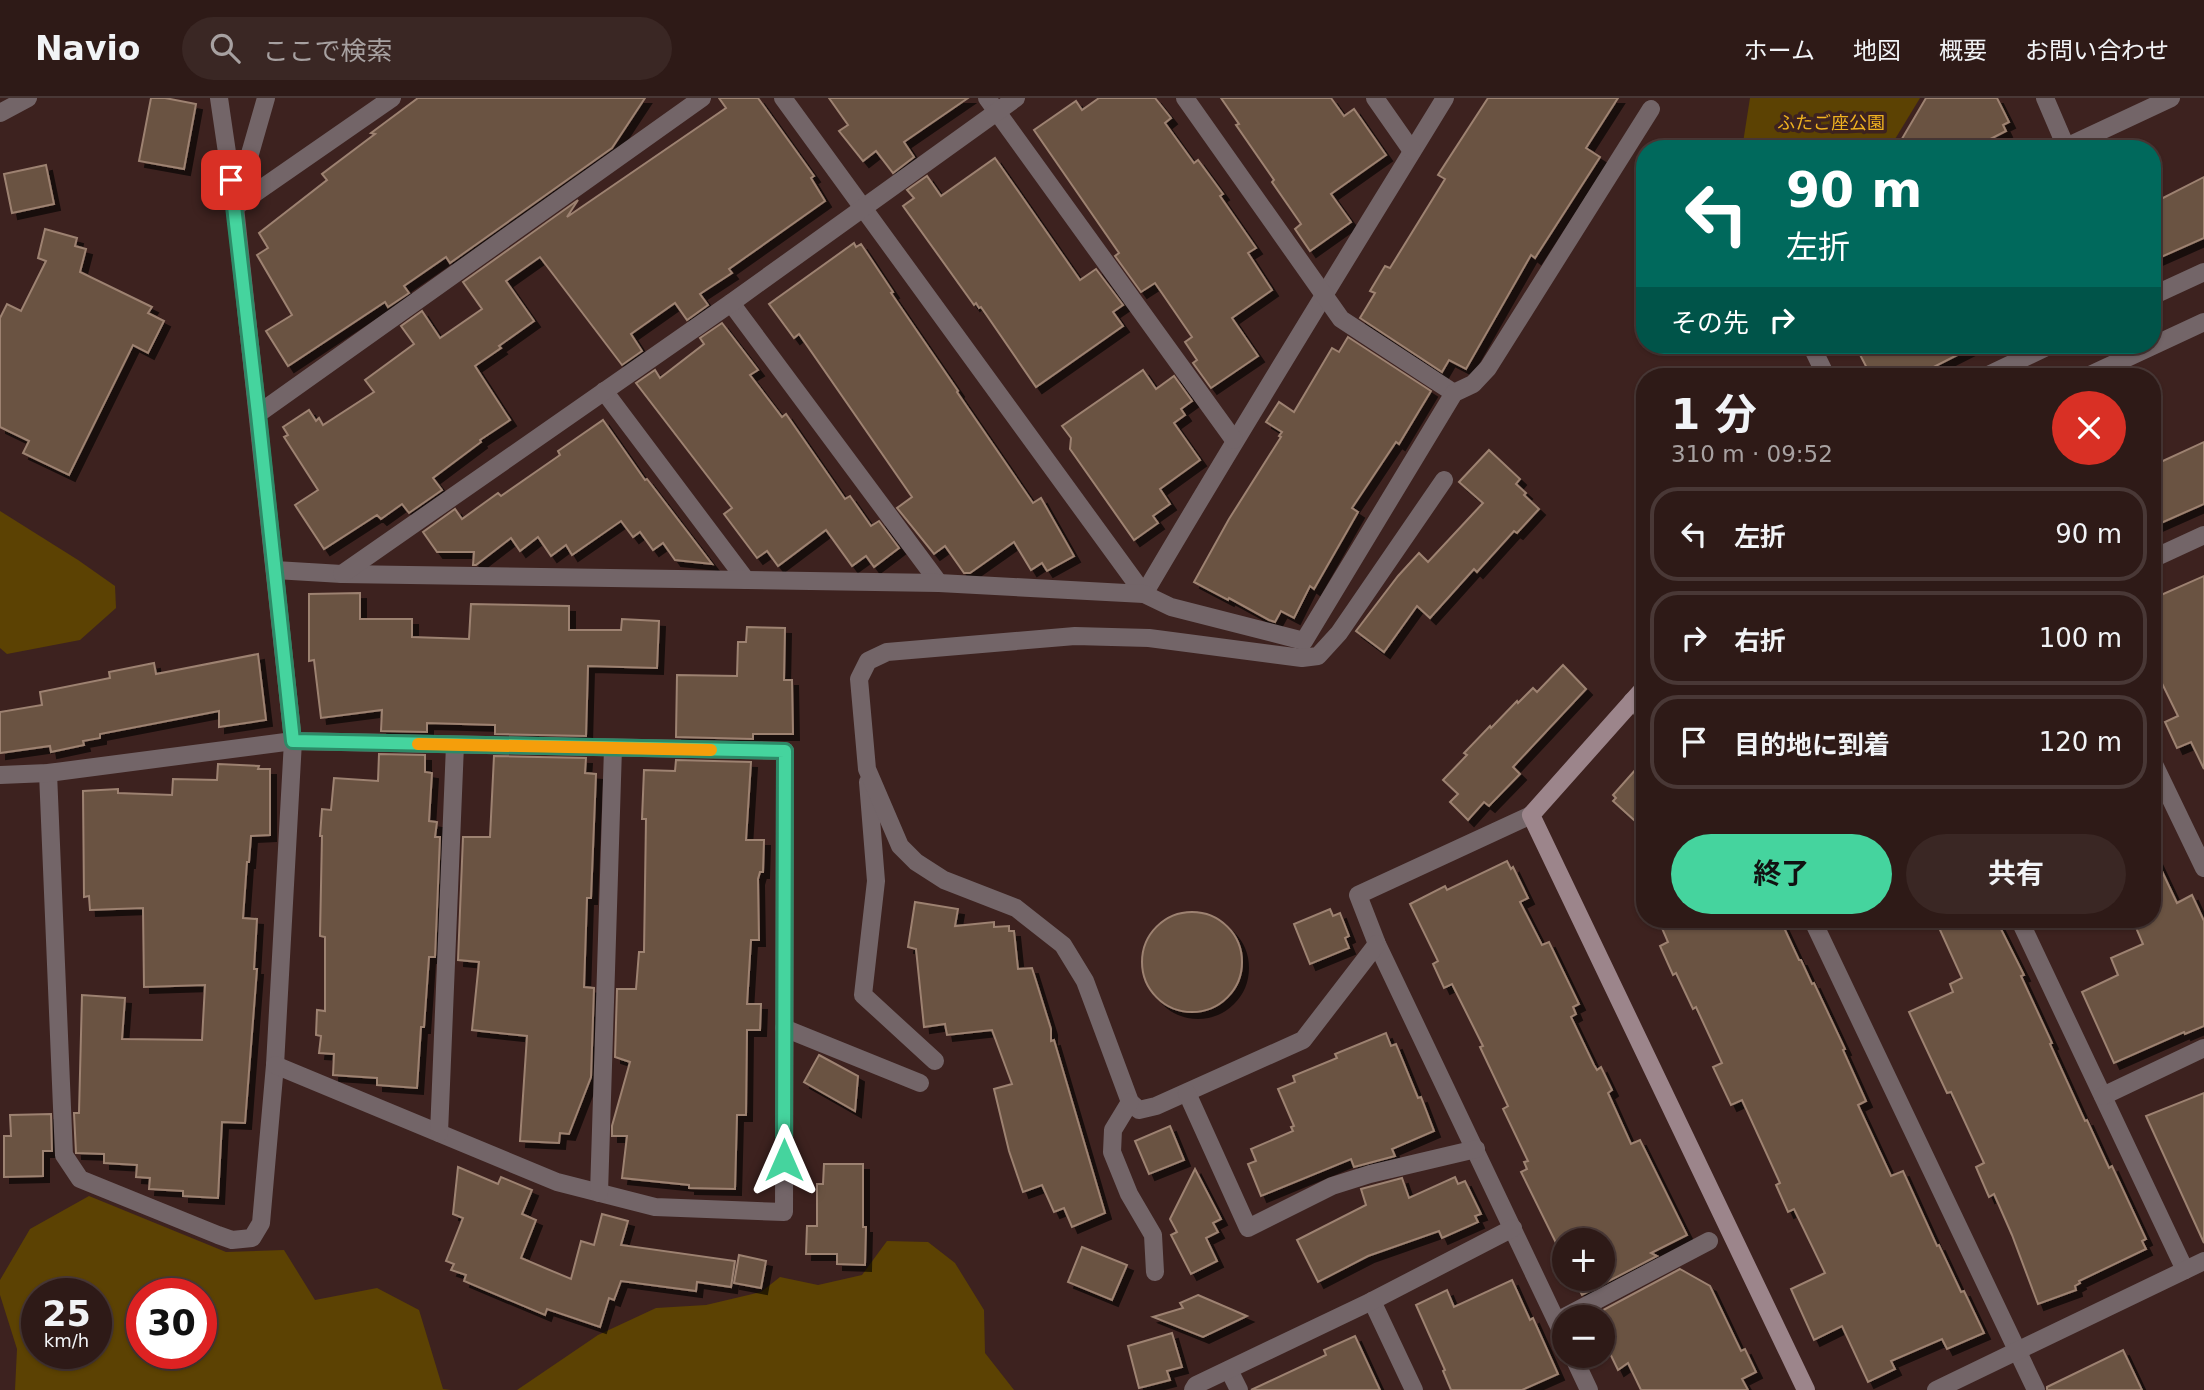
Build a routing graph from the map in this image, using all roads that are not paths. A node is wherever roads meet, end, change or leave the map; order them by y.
1 (28, 98) edge
2 (219, 98) edge
3 (266, 98) edge
4 (702, 98) edge
5 (783, 98) edge
6 (1016, 98) edge
7 (1185, 98) edge
8 (1375, 98) edge
9 (1445, 98) edge
10 (2045, 98) edge
11 (2171, 98) edge
12 (390, 99) edge
13 (992, 105) edge
14 (1651, 109) dead end
15 (0, 113) edge
16 (2061, 140) edge
17 (2081, 140) edge
18 (1412, 151) junction
19 (235, 207) junction
20 (864, 208) junction
21 (2204, 272) edge
22 (2161, 292) edge
23 (1325, 296) junction
24 (731, 303) junction
25 (2204, 322) edge
26 (2161, 342) edge
27 (2032, 354) edge
28 (2135, 354) edge
29 (2003, 368) edge
30 (2105, 368) edge
31 (604, 391) junction
32 (1454, 393) junction
33 (258, 414) junction
34 (1234, 440) junction
35 (1444, 480) dead end
36 (2204, 535) edge
37 (2161, 555) edge
38 (275, 570) junction
39 (342, 573) junction
40 (746, 580) junction
41 (939, 583) junction
42 (1144, 594) junction
43 (1303, 649) junction
44 (1636, 710) edge
45 (293, 741) junction
46 (454, 745) junction
47 (613, 748) junction
48 (867, 769) junction
49 (48, 773) junction
50 (0, 775) edge
51 (2161, 779) edge
52 (1531, 815) junction
53 (2204, 868) edge
54 (1816, 928) edge
55 (2023, 928) edge
56 (1377, 944) junction
57 (784, 1028) junction
58 (2204, 1048) edge
59 (935, 1061) dead end
60 (275, 1065) junction
61 (920, 1083) dead end
62 (1186, 1093) junction
63 (2103, 1096) junction
64 (1130, 1102) junction
65 (439, 1133) junction
66 (1476, 1149) junction
67 (599, 1193) junction
68 (1513, 1228) junction
69 (1709, 1241) dead end
70 (2204, 1261) edge
71 (2185, 1270) junction
72 (1155, 1272) dead end
73 (1372, 1301) junction
74 (1601, 1305) edge
75 (1552, 1310) edge
76 (2017, 1351) junction
77 (1579, 1368) edge
78 (1229, 1370) junction
79 (1193, 1390) edge
80 (1239, 1390) edge
81 (1414, 1390) edge
82 (1590, 1390) edge
83 (1806, 1390) edge
84 (1936, 1390) edge
85 (2036, 1390) edge

1 - 15 street
2 - 19 street
3 - 19 street
4 - 33 street
5 - 20 street
6 - 13 street
7 - 23 street
8 - 18 street
9 - 18 street
10 - 16 street
11 - 17 street
12 - 19 street
13 - 20 street
13 - 34 street
14 - 32 street
18 - 23 street
19 - 33 street
20 - 24 street
20 - 42 street
21 - 22 street
23 - 32 street
23 - 34 street
24 - 31 street
24 - 41 street
25 - 26 street
27 - 29 street
28 - 30 street
31 - 39 street
31 - 40 street
32 - 43 street
33 - 38 street
34 - 42 street
35 - 43 street
36 - 37 street
38 - 39 street
38 - 45 street
39 - 40 street
40 - 41 street
41 - 42 street
42 - 43 street
43 - 48 street
44 - 52 street
45 - 46 street
45 - 49 street
45 - 60 street
46 - 47 street
46 - 65 street
47 - 57 street
47 - 67 street
48 - 59 street
48 - 64 street
49 - 50 street
49 - 60 street
51 - 53 street
52 - 56 street
52 - 83 street
54 - 76 street
55 - 63 street
56 - 62 street
56 - 66 street
57 - 61 street
57 - 67 street
58 - 63 street
60 - 65 street
62 - 64 street
62 - 66 street
63 - 71 street
64 - 72 street
65 - 67 street
66 - 68 street
68 - 73 street
68 - 75 street
69 - 74 street
70 - 71 street
71 - 76 street
73 - 78 street
73 - 81 street
76 - 84 street
76 - 85 street
77 - 82 street
78 - 79 street
78 - 80 street

